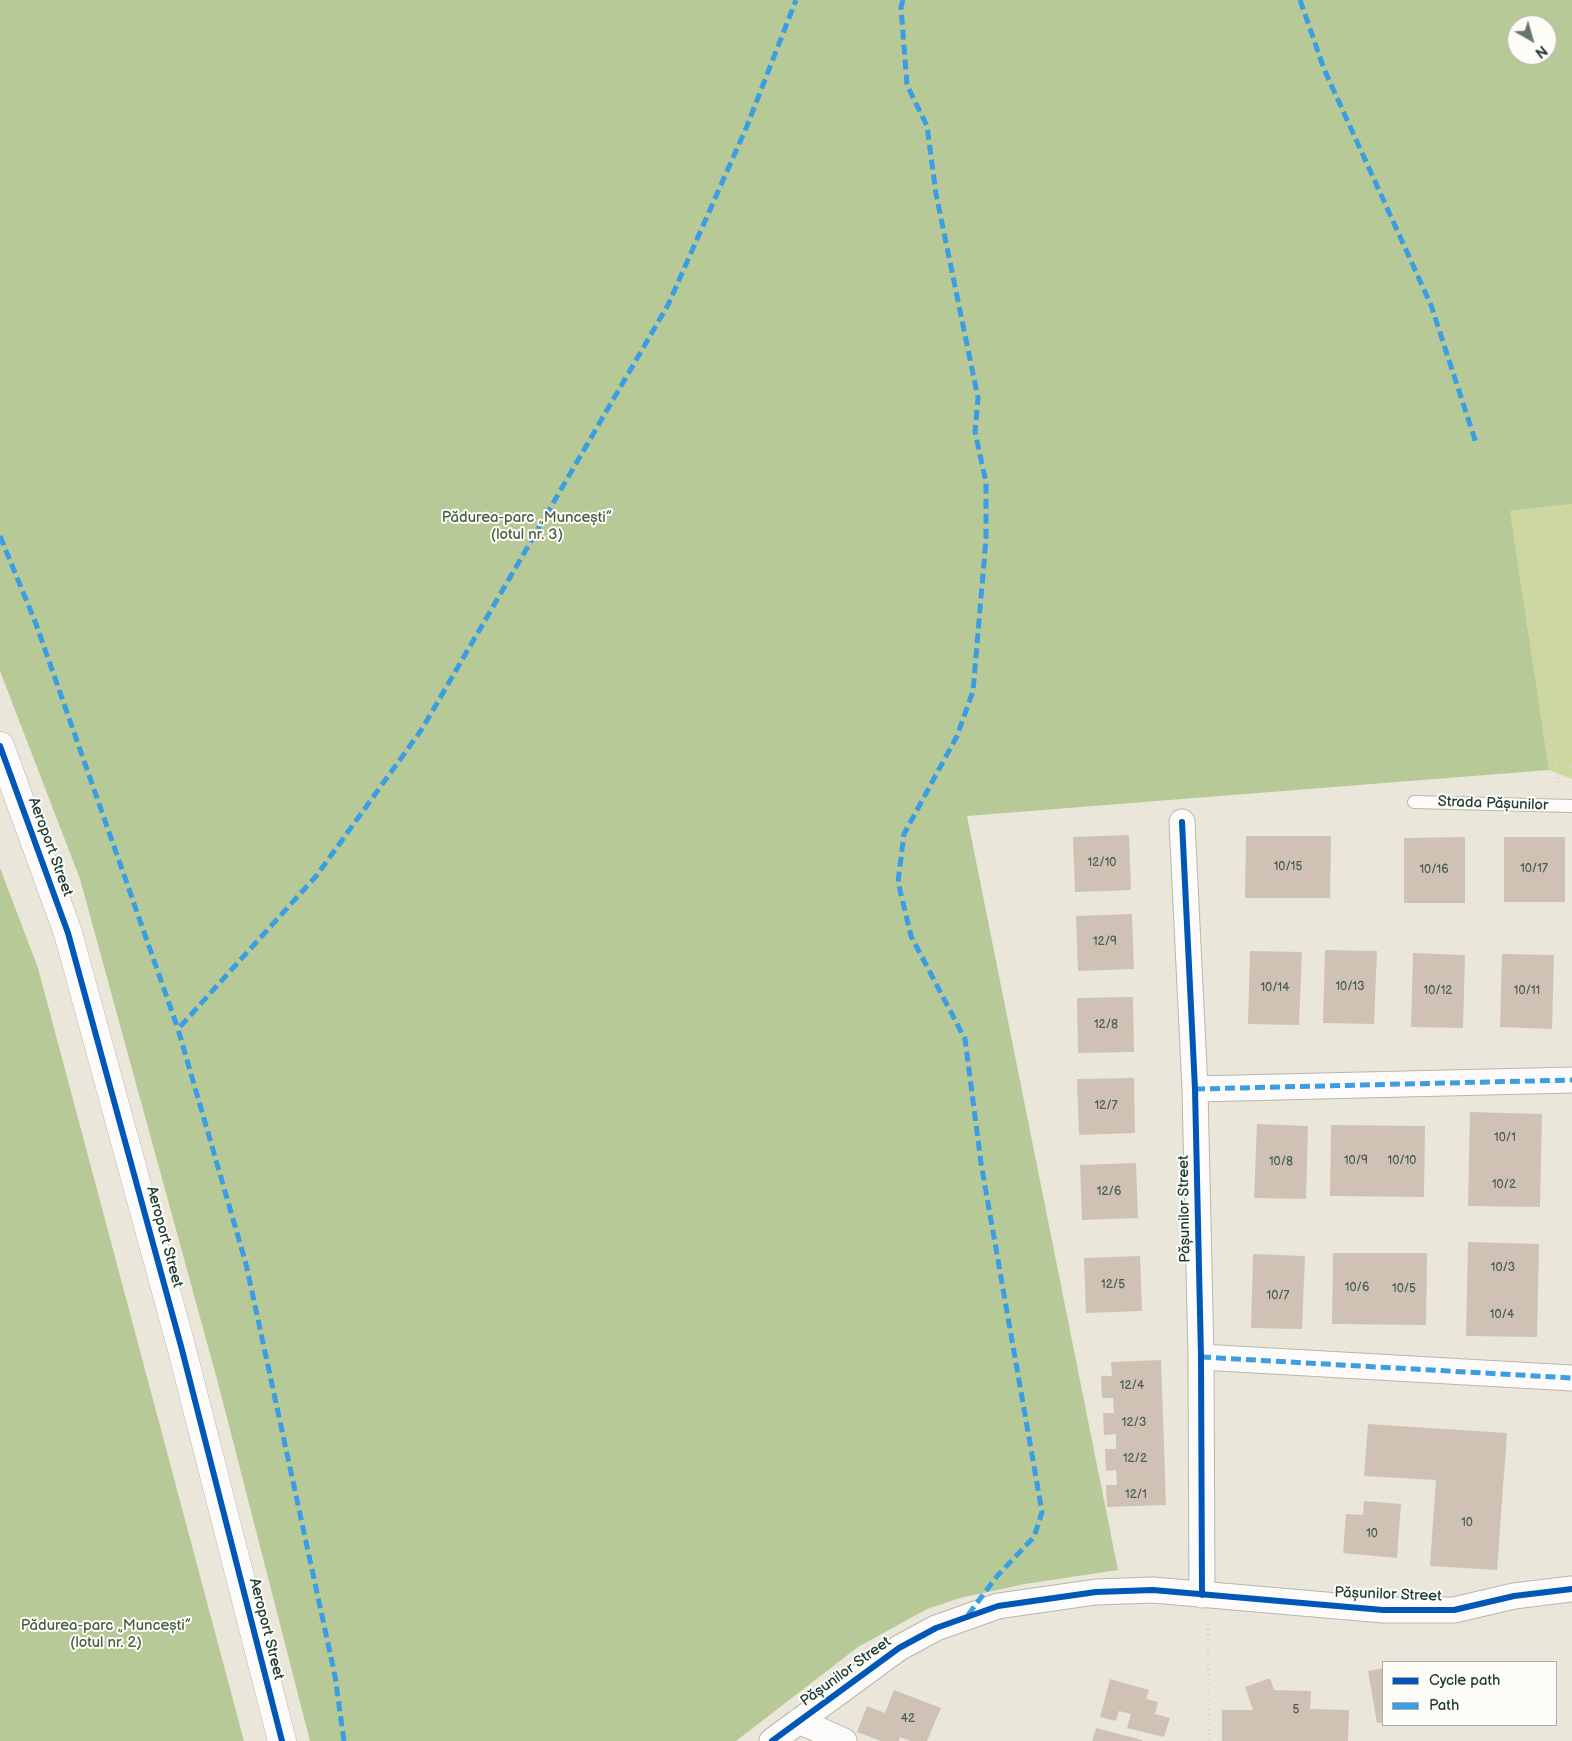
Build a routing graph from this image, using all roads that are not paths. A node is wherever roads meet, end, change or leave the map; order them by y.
1 (0, 746) edge
2 (1414, 802) dead end
3 (1567, 806) edge
4 (1182, 822) dead end
5 (1572, 1080) edge
6 (1195, 1089) junction
7 (1201, 1356) junction
8 (1572, 1378) edge
9 (1572, 1589) edge
10 (1202, 1594) junction
11 (799, 1721) junction
12 (282, 1741) edge
13 (772, 1741) edge
14 (844, 1741) edge

1 - 12 street, Aeroport Street
2 - 3 lane, Strada Pășunilor
4 - 6 street, Pășunilor Street
5 - 6 street
6 - 7 street, Pășunilor Street
7 - 8 street
7 - 10 street, Pășunilor Street
9 - 10 street, Pășunilor Street
10 - 11 street, Pășunilor Street
11 - 13 street, Pășunilor Street
11 - 14 street

